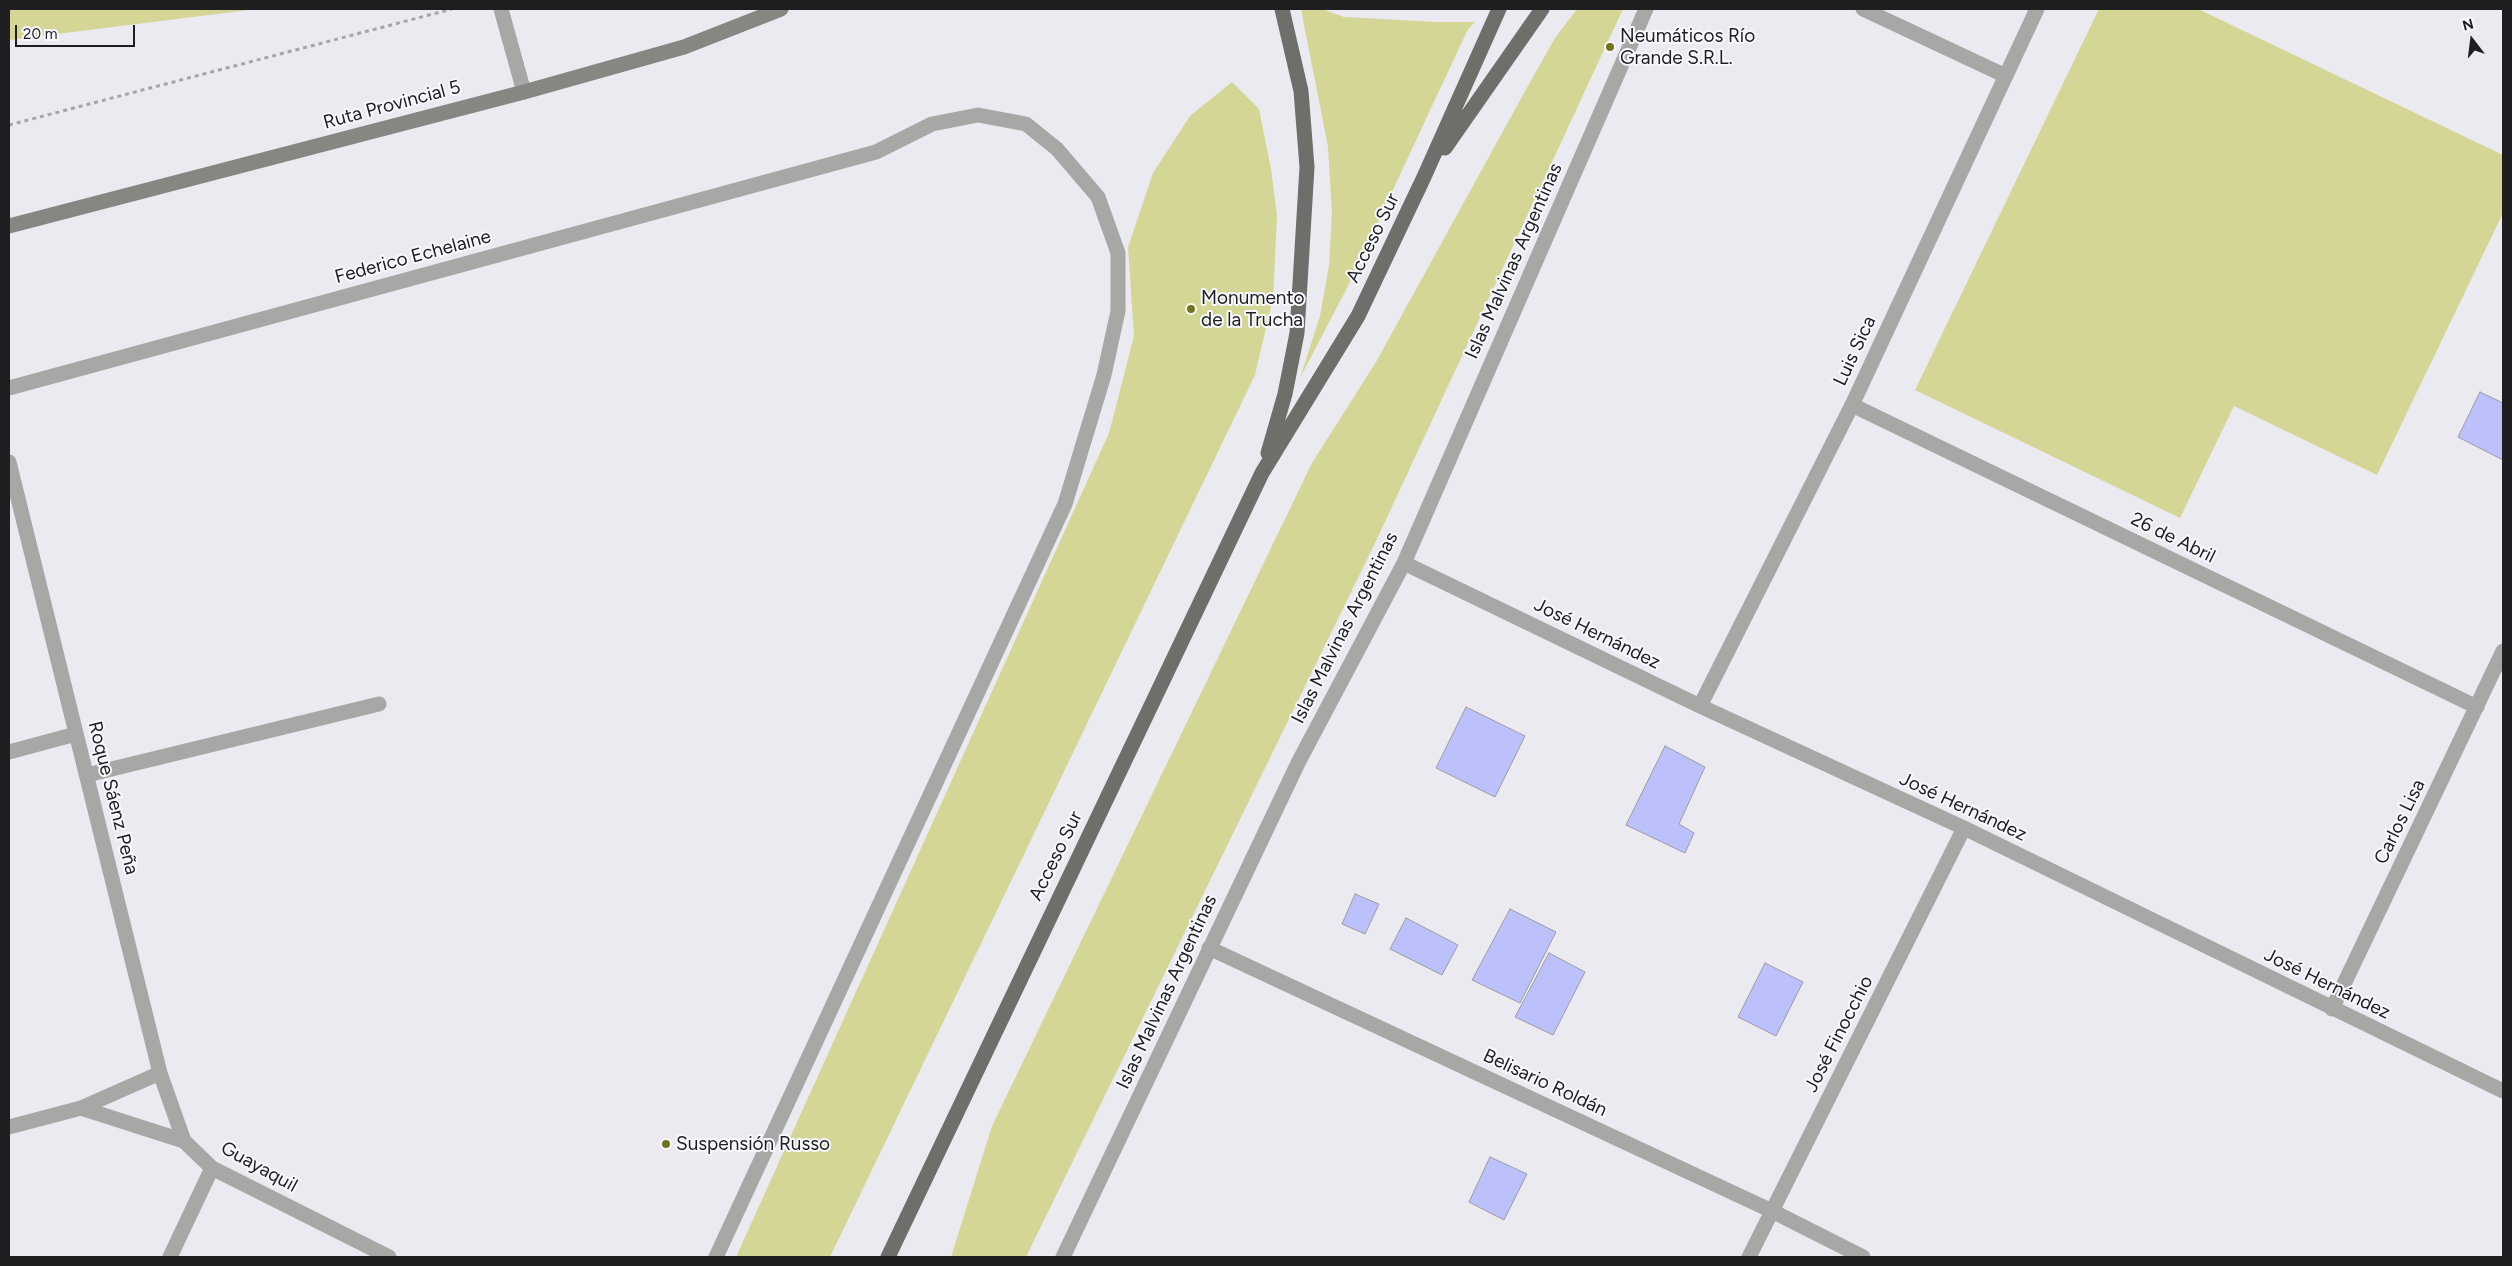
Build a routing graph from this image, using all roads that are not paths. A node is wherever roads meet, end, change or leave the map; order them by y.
1 (501, 9) edge
2 (781, 9) edge
3 (1282, 9) edge
4 (1499, 9) edge
5 (1542, 9) edge
6 (1646, 9) edge
7 (1863, 9) edge
8 (2036, 9) edge
9 (2006, 76) junction
10 (524, 92) junction
11 (1424, 178) junction
12 (9, 226) edge
13 (9, 388) edge
14 (1852, 404) junction
15 (9, 462) edge
16 (1262, 473) junction
17 (1404, 563) junction
18 (2503, 651) edge
19 (378, 704) dead end
20 (1700, 706) junction
21 (2477, 707) junction
22 (76, 734) junction
23 (9, 752) edge
24 (87, 775) junction
25 (1964, 828) junction
26 (1209, 948) junction
27 (2332, 1009) junction
28 (160, 1073) junction
29 (2503, 1091) edge
30 (82, 1108) junction
31 (9, 1127) edge
32 (184, 1141) junction
33 (212, 1168) junction
34 (1772, 1211) junction
35 (170, 1257) edge
36 (389, 1257) edge
37 (716, 1257) edge
38 (888, 1257) edge
39 (1063, 1257) edge
40 (1749, 1257) edge
41 (1863, 1257) edge

1 - 10 street
2 - 10 main road, Ruta Provincial 5
3 - 16 main road, Acceso Sur
4 - 11 main road, Acceso Sur
5 - 11 main road
6 - 17 street, Islas Malvinas Argentinas
7 - 9 street
8 - 9 street, Luis Sica
9 - 14 street, Luis Sica
10 - 12 main road, Ruta Provincial 5
11 - 16 main road, Acceso Sur
13 - 37 street, Federico Echelaine
14 - 20 street, Luis Sica
14 - 21 street, 26 de Abril
15 - 22 street, Roque Sáenz Peña
16 - 38 main road, Acceso Sur
17 - 20 street, José Hernández
17 - 26 street, Islas Malvinas Argentinas
18 - 21 street, Carlos Lisa
19 - 24 street
20 - 25 street, José Hernández
21 - 27 street, Carlos Lisa
22 - 23 street
22 - 24 street, Roque Sáenz Peña
24 - 28 street, Roque Sáenz Peña
25 - 27 street, José Hernández
25 - 34 street, José Finocchio
26 - 34 street, Belisario Roldán
26 - 39 street, Islas Malvinas Argentinas
27 - 29 street, José Hernández
28 - 30 street
28 - 32 street, Roque Sáenz Peña
30 - 31 street
30 - 32 street, Guayaquil
32 - 33 street, Guayaquil
33 - 35 street
33 - 36 street, Guayaquil
34 - 40 street, José Finocchio
34 - 41 street, Belisario Roldán

